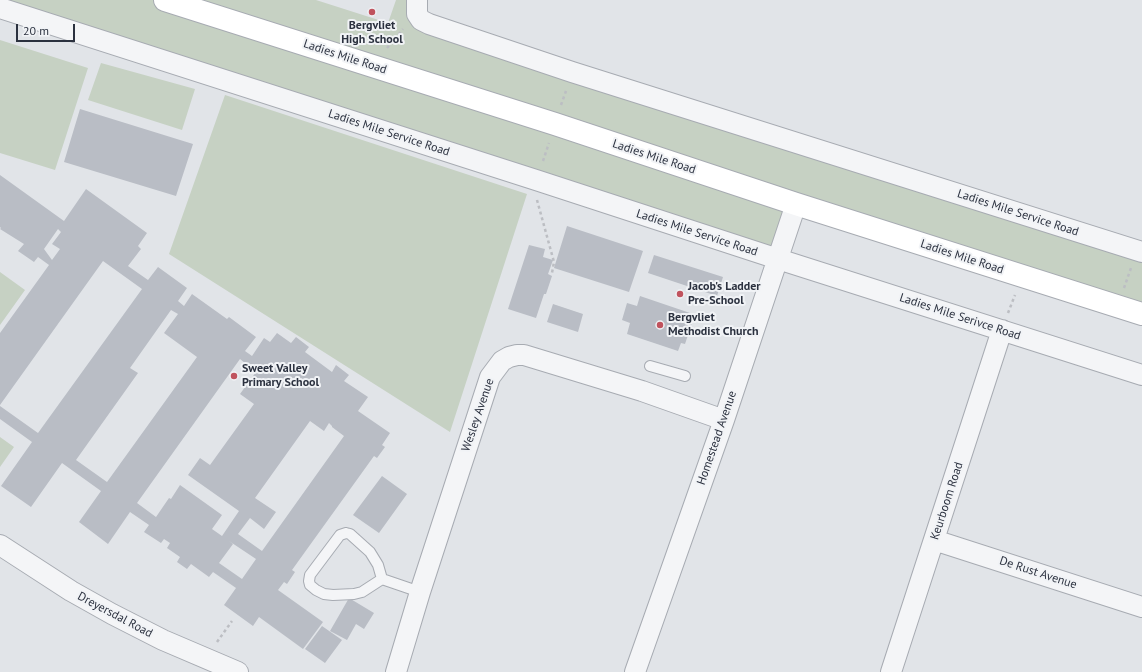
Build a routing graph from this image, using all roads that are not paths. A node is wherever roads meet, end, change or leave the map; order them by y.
1 (165, 0) edge
2 (417, 7) edge
3 (0, 8) edge
4 (796, 204) junction
5 (1141, 247) edge
6 (778, 259) junction
7 (1142, 314) edge
8 (1002, 330) junction
9 (650, 366) dead end
10 (1142, 375) edge
11 (685, 376) dead end
12 (724, 420) junction
13 (934, 540) junction
14 (0, 544) edge
15 (382, 579) junction
16 (420, 592) junction
17 (1142, 607) edge
18 (238, 672) edge
19 (396, 672) edge
20 (635, 672) edge
21 (891, 672) edge

1 - 4 main road, Ladies Mile Road
2 - 5 street, Ladies Mile Service Road
3 - 6 street, Ladies Mile Service Road
4 - 6 street, Homestead Avenue
4 - 7 main road, Ladies Mile Road
6 - 8 street, Ladies Mile Serivce Road
6 - 12 street, Homestead Avenue
8 - 10 street, Ladies Mile Serivce Road
8 - 13 street, Keurboom Road
9 - 11 lane
12 - 16 street, Wesley Avenue
12 - 20 street, Homestead Avenue
13 - 17 street, De Rust Avenue
13 - 21 street, Keurboom Road
14 - 18 street, Dreyersdal Road
15 - 15 lane
15 - 16 lane
16 - 19 street, Wesley Avenue

